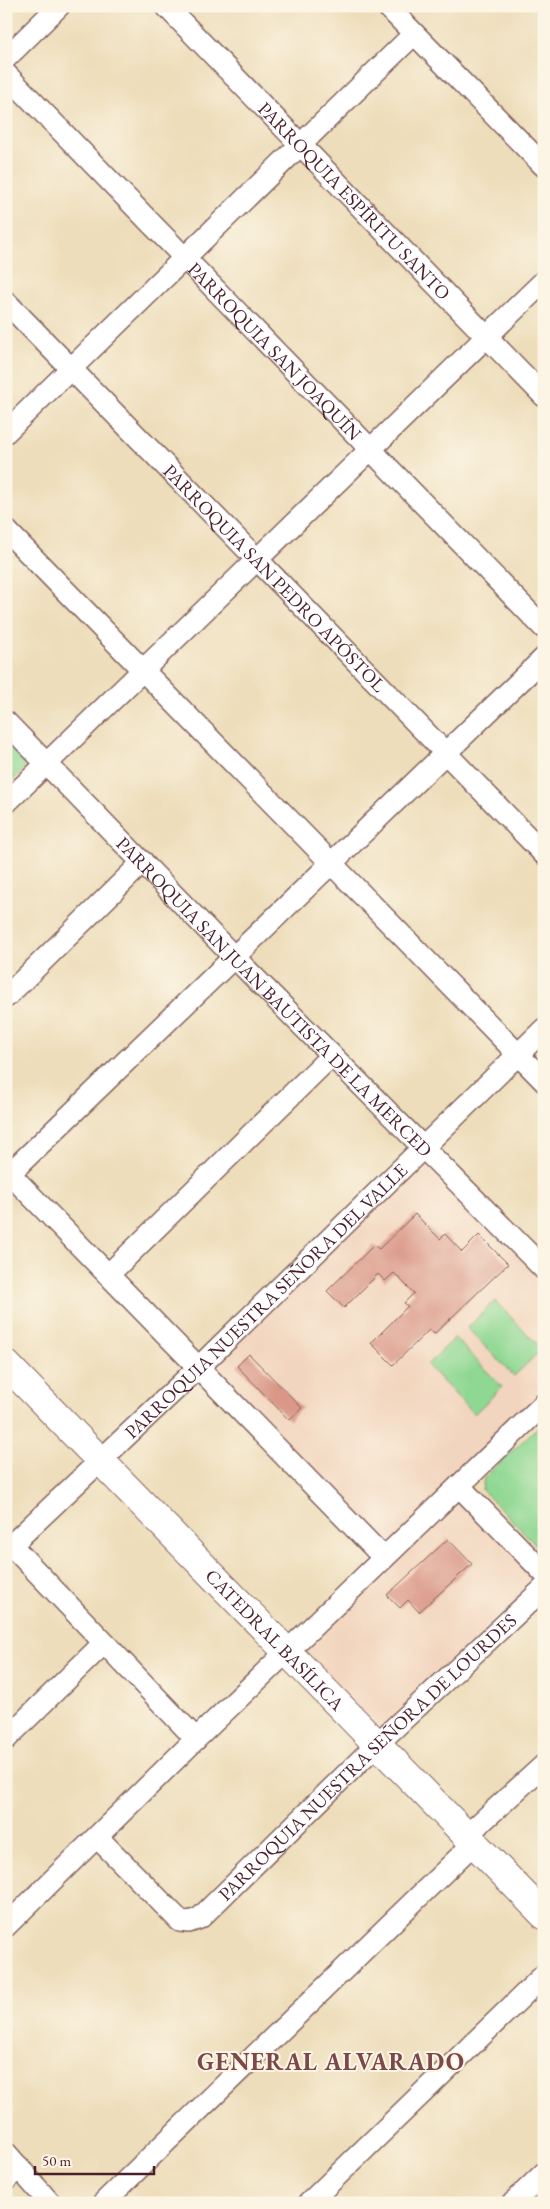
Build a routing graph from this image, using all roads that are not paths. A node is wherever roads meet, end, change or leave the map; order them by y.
1 (59, 6) edge
2 (166, 6) edge
3 (387, 6) edge
4 (414, 34) junction
5 (6, 58) edge
6 (6, 74) edge
7 (300, 145) junction
8 (544, 166) edge
9 (185, 259) junction
10 (544, 281) edge
11 (6, 302) edge
12 (486, 337) junction
13 (70, 368) junction
14 (544, 396) edge
15 (6, 432) edge
16 (371, 449) junction
17 (6, 530) edge
18 (258, 560) junction
19 (544, 628) edge
20 (544, 658) edge
21 (144, 670) junction
22 (6, 722) edge
23 (446, 753) junction
24 (47, 763) junction
25 (6, 803) edge
26 (544, 854) edge
27 (143, 862) junction
28 (332, 862) junction
29 (233, 956) junction
30 (6, 997) edge
31 (544, 1029) edge
32 (517, 1054) junction
33 (331, 1056) junction
34 (544, 1081) edge
35 (422, 1147) junction
36 (8, 1173) edge
37 (544, 1269) edge
38 (108, 1275) junction
39 (199, 1366) junction
40 (8, 1369) edge
41 (544, 1404) edge
42 (99, 1460) junction
43 (459, 1486) junction
44 (9, 1547) edge
45 (384, 1558) junction
46 (544, 1572) edge
47 (544, 1588) edge
48 (103, 1644) junction
49 (287, 1651) junction
50 (6, 1739) edge
51 (196, 1739) junction
52 (376, 1745) junction
53 (544, 1765) edge
54 (97, 1837) junction
55 (470, 1840) junction
56 (544, 1915) edge
57 (6, 1926) edge
58 (544, 1975) edge
59 (10, 2166) edge
60 (544, 2173) edge
61 (50, 2203) edge
62 (103, 2203) edge
63 (309, 2203) edge
64 (513, 2203) edge

1 - 5 street
2 - 7 street, PARROQUIA ESPÍRITU SANTO
3 - 4 street
4 - 7 street
4 - 8 street
6 - 9 street, PARROQUIA SAN JOAQUÍN
7 - 9 street
7 - 12 street, PARROQUIA ESPÍRITU SANTO
9 - 13 street
9 - 16 street, PARROQUIA SAN JOAQUÍN
10 - 12 street
11 - 13 street, PARROQUIA SAN PEDRO APÓSTOL
12 - 14 street, PARROQUIA ESPÍRITU SANTO
12 - 16 street
13 - 15 street
13 - 18 street, PARROQUIA SAN PEDRO APÓSTOL
16 - 18 street
16 - 19 street, PARROQUIA SAN JOAQUÍN
17 - 21 street
18 - 21 street
18 - 23 street, PARROQUIA SAN PEDRO APÓSTOL
20 - 23 street
21 - 24 street
21 - 28 street
22 - 24 street, PARROQUIA SAN JUAN BAUTISTA DE LA MERCED
23 - 26 street, PARROQUIA SAN PEDRO APÓSTOL
23 - 28 street
24 - 25 street
24 - 27 street, PARROQUIA SAN JUAN BAUTISTA DE LA MERCED
27 - 29 street, PARROQUIA SAN JUAN BAUTISTA DE LA MERCED
27 - 30 street
28 - 29 street
28 - 32 street
29 - 33 street, PARROQUIA SAN JUAN BAUTISTA DE LA MERCED
29 - 36 street
31 - 32 street, PARROQUIA NUESTRA SEÑORA DEL VALLE
32 - 34 street
32 - 35 street, PARROQUIA NUESTRA SEÑORA DEL VALLE
33 - 35 street, PARROQUIA SAN JUAN BAUTISTA DE LA MERCED
33 - 38 street
35 - 37 street, PARROQUIA SAN JUAN BAUTISTA DE LA MERCED
35 - 39 street, PARROQUIA NUESTRA SEÑORA DEL VALLE
36 - 38 street
38 - 39 street
39 - 42 street, PARROQUIA NUESTRA SEÑORA DEL VALLE
39 - 45 street
40 - 42 main road, CATEDRAL BASÍLICA
41 - 43 street
42 - 44 street, PARROQUIA NUESTRA SEÑORA DEL VALLE
42 - 49 main road, CATEDRAL BASÍLICA
43 - 45 street
43 - 46 street
44 - 48 street
45 - 49 street
47 - 52 street, PARROQUIA NUESTRA SEÑORA DE LOURDES
48 - 50 street
48 - 51 street
49 - 51 street
49 - 52 main road, CATEDRAL BASÍLICA
51 - 54 street
52 - 54 street, PARROQUIA NUESTRA SEÑORA DE LOURDES
52 - 55 main road, CATEDRAL BASÍLICA
53 - 55 street
54 - 57 street
55 - 56 main road, CATEDRAL BASÍLICA
55 - 62 street
58 - 63 street
59 - 61 street
60 - 64 street

